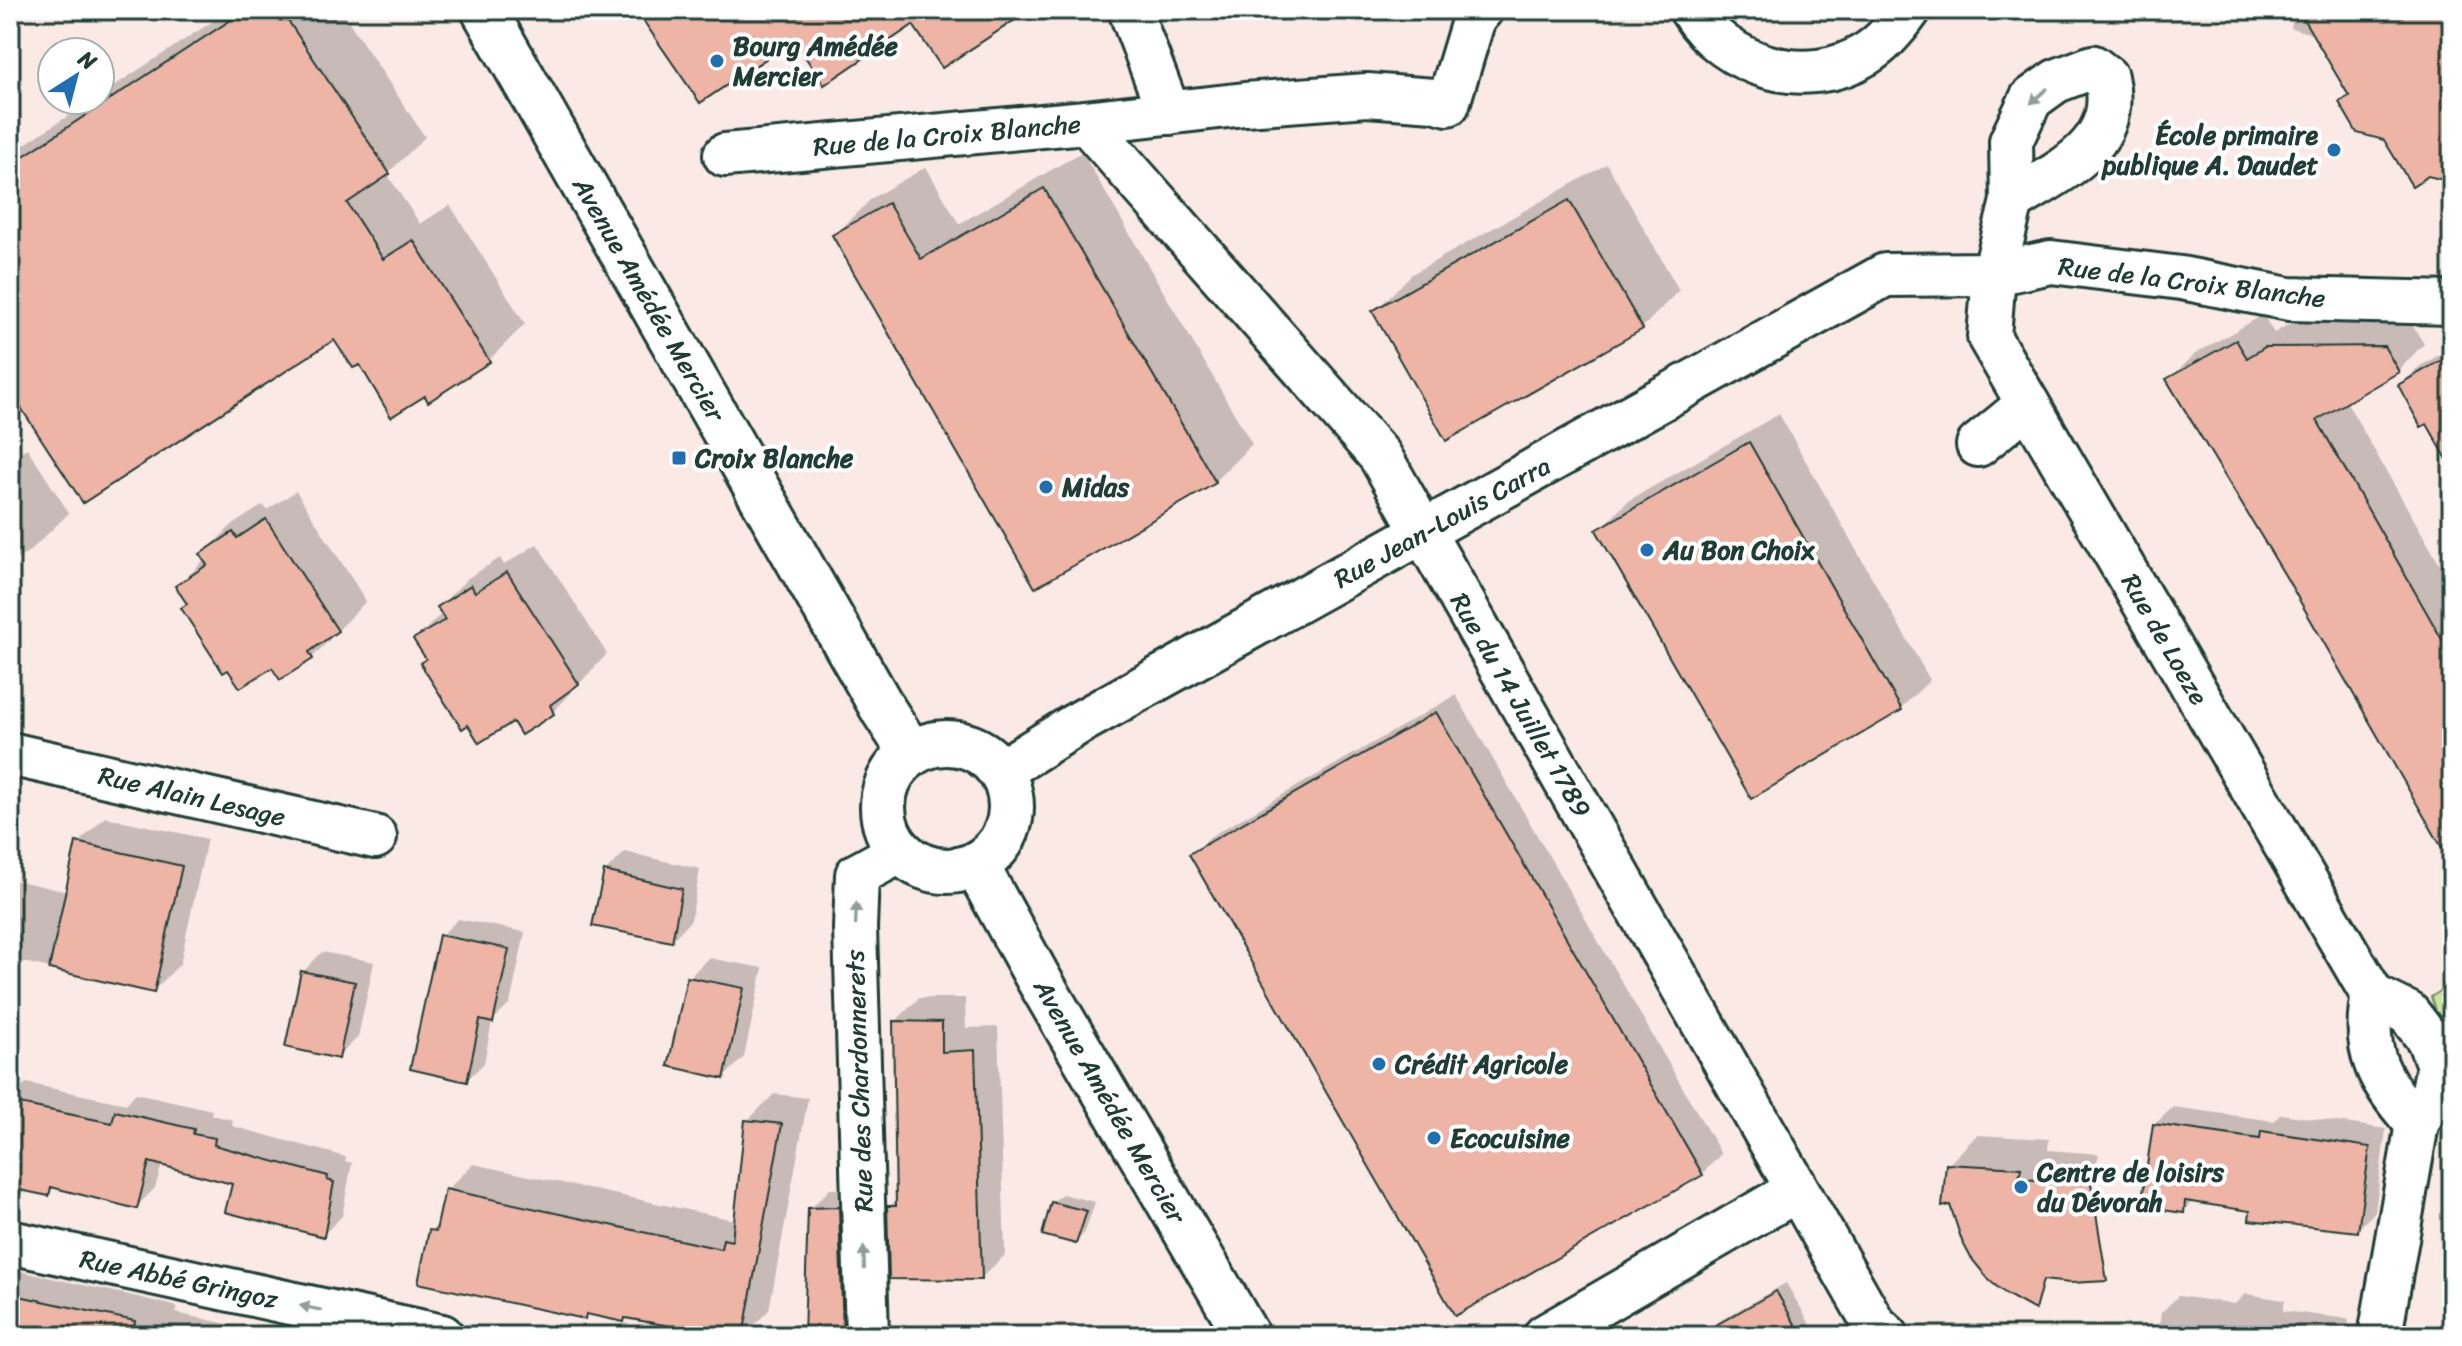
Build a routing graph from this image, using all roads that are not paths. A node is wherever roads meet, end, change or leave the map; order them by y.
1 (484, 10) edge
2 (1130, 10) edge
3 (1481, 10) edge
4 (1691, 10) edge
5 (1909, 10) edge
6 (1169, 113) junction
7 (1086, 122) junction
8 (725, 155) dead end
9 (2012, 201) dead end
10 (1994, 274) junction
11 (1885, 275) joint
12 (2452, 303) edge
13 (2028, 404) junction
14 (1978, 445) dead end
15 (1423, 532) junction
16 (911, 753) junction
17 (10, 754) edge
18 (1001, 771) junction
19 (375, 837) dead end
20 (901, 851) junction
21 (976, 865) junction
22 (2373, 996) junction
23 (2417, 1124) junction
24 (1797, 1190) junction
25 (10, 1242) edge
26 (442, 1336) edge
27 (867, 1336) edge
28 (1247, 1336) edge
29 (1545, 1336) edge
30 (1887, 1336) edge
31 (2380, 1336) edge

1 - 16 main road, Avenue Amédée Mercier
2 - 6 street
3 - 6 street, Rue de la Croix Blanche
4 - 5 street
6 - 7 street, Rue de la Croix Blanche
7 - 8 street, Rue de la Croix Blanche
7 - 15 street, Rue du 14 Juillet 1789
9 - 10 street, Rue de Loeze
10 - 11 street, Rue de la Croix Blanche
10 - 12 street, Rue de la Croix Blanche
10 - 13 street, Rue de Loeze
11 - 15 street, Rue Jean-Louis Carra
13 - 14 street
13 - 22 street, Rue de Loeze
15 - 18 street, Rue Jean-Louis Carra
15 - 24 street, Rue du 14 Juillet 1789
16 - 18 main road
16 - 20 main road
17 - 19 street, Rue Alain Lesage
18 - 21 main road
20 - 21 main road
27 -> 20 street, Rue des Chardonnerets
21 - 28 main road, Avenue Amédée Mercier
22 - 23 street
22 - 23 street
23 - 31 street
24 - 29 street
24 - 30 street, Rue du 14 Juillet 1789
26 -> 25 street, Rue Abbé Gringoz

